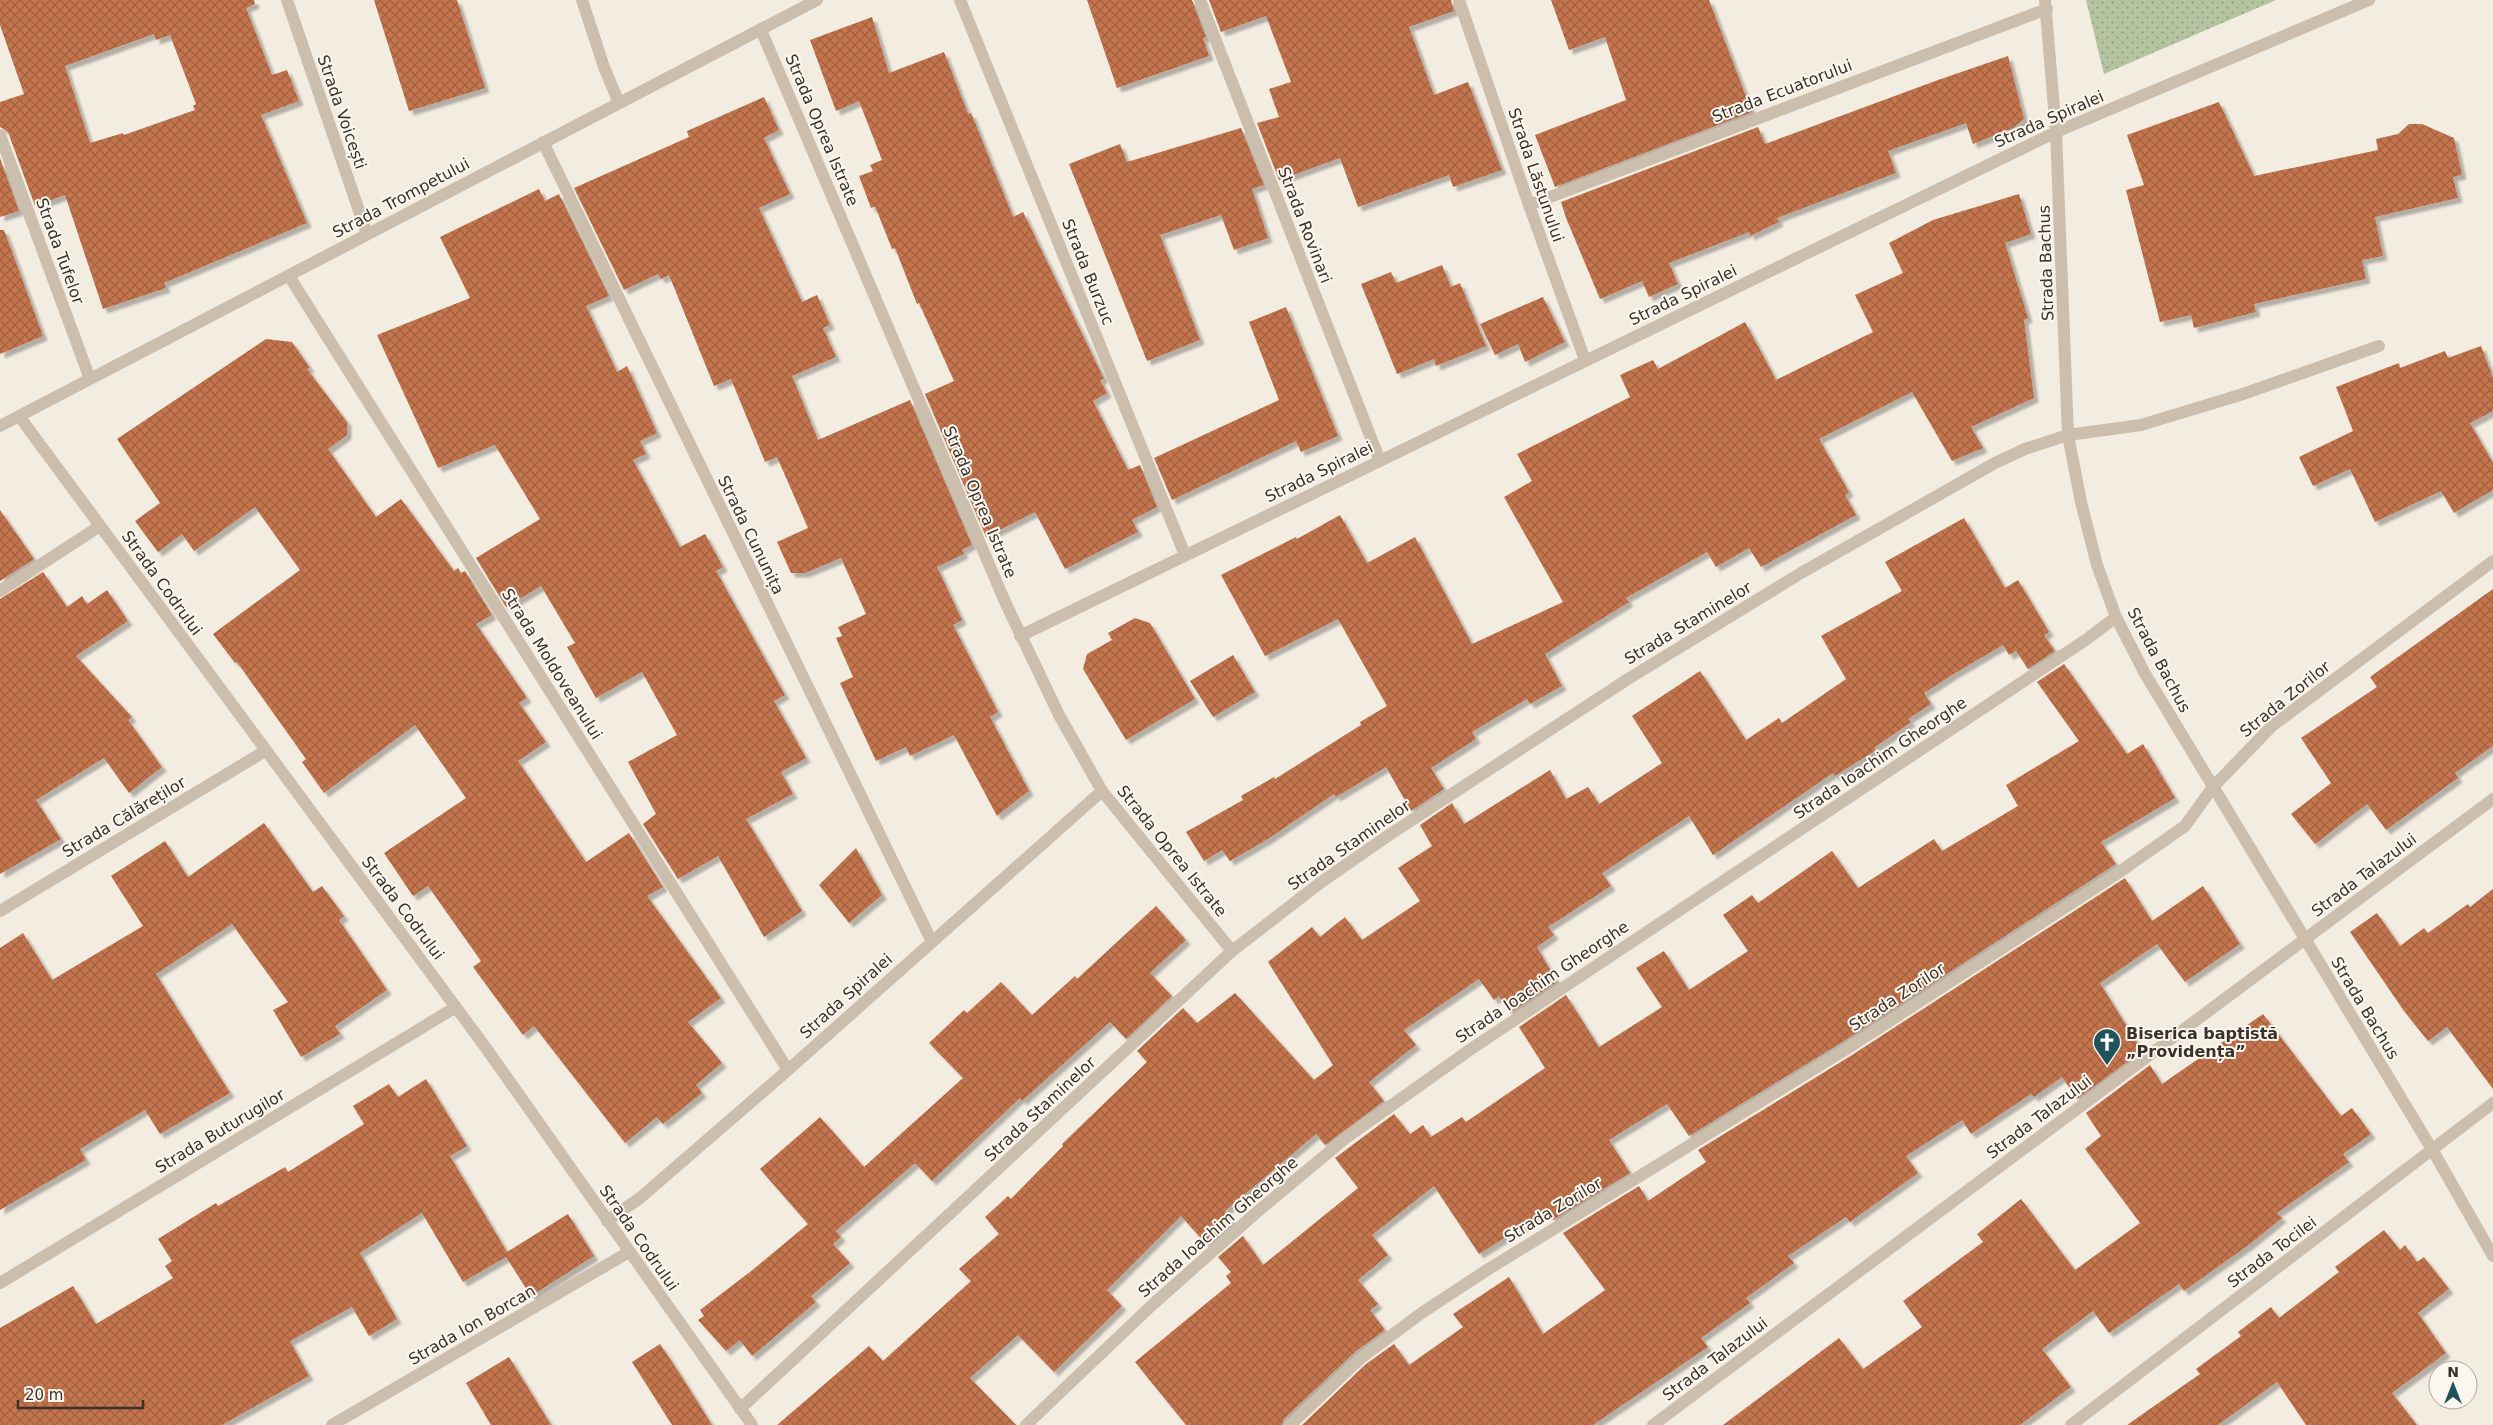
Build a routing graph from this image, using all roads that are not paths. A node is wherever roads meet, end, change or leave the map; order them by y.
1 (287, 0) edge
2 (582, 0) edge
3 (817, 0) edge
4 (960, 0) edge
5 (1200, 0) edge
6 (1459, 0) edge
7 (2369, 0) edge
8 (2046, 5) edge
9 (761, 30) junction
10 (619, 103) junction
11 (2056, 132) junction
12 (0, 135) edge
13 (543, 142) junction
14 (1529, 205) junction
15 (367, 234) junction
16 (289, 276) junction
17 (2379, 346) dead end
18 (1585, 360) junction
19 (90, 379) junction
20 (19, 416) junction
21 (0, 426) edge
22 (2068, 435) junction
23 (1380, 461) junction
24 (100, 526) junction
25 (1185, 555) junction
26 (2493, 561) edge
27 (0, 591) edge
28 (2116, 617) junction
29 (1020, 636) junction
30 (265, 751) junction
31 (2213, 787) junction
32 (1102, 791) junction
33 (2493, 798) edge
34 (0, 911) edge
35 (2304, 939) junction
36 (932, 942) junction
37 (1232, 951) junction
38 (456, 1007) junction
39 (788, 1070) junction
40 (2493, 1103) edge
41 (2433, 1151) junction
42 (607, 1221) junction
43 (629, 1252) junction
44 (2493, 1256) edge
45 (0, 1283) edge
46 (740, 1409) junction
47 (332, 1425) edge
48 (752, 1425) edge
49 (1026, 1425) edge
50 (1290, 1425) edge
51 (1653, 1425) edge
52 (2071, 1425) edge

1 - 15 street, Strada Voicești
2 - 10 street
3 - 9 street, Strada Trompetului
4 - 25 street, Strada Burzuc
5 - 23 street, Strada Rovinari
6 - 14 street, Strada Lăstunului
7 - 11 street, Strada Spiralei
8 - 11 street, Strada Bachus
8 - 14 street, Strada Ecuatorului
9 - 10 street, Strada Trompetului
9 - 29 street, Strada Oprea Istrate
10 - 13 street, Strada Trompetului
11 - 18 street, Strada Spiralei
11 - 22 street, Strada Bachus
12 - 19 street, Strada Tufelor
13 - 15 street, Strada Trompetului
13 - 36 street, Strada Cununița
14 - 18 street, Strada Lăstunului
15 - 16 street, Strada Trompetului
16 - 19 street, Strada Trompetului
16 - 39 street, Strada Moldoveanului
17 - 22 street, Strada Staminelor
18 - 23 street, Strada Spiralei
19 - 20 street, Strada Trompetului
20 - 21 street, Strada Trompetului
20 - 24 street, Strada Codrului
22 - 28 street, Strada Bachus
22 - 37 street, Strada Staminelor
23 - 25 street, Strada Spiralei
24 - 27 street
24 - 30 street, Strada Codrului
25 - 29 street, Strada Spiralei
26 - 31 street, Strada Zorilor
28 - 31 street, Strada Bachus
28 - 49 street, Strada Ioachim Gheorghe
29 - 32 street, Strada Oprea Istrate
30 - 34 street, Strada Călăreților
30 - 38 street, Strada Codrului
31 - 35 street, Strada Bachus
31 - 50 street, Strada Zorilor
32 - 36 street, Strada Spiralei
32 - 37 street, Strada Oprea Istrate
33 - 35 street, Strada Talazului
35 - 41 street, Strada Bachus
35 - 51 street, Strada Talazului
36 - 39 street, Strada Spiralei
37 - 46 street, Strada Staminelor
38 - 42 street, Strada Codrului
38 - 45 street, Strada Buturugilor
39 - 42 street, Strada Spiralei
40 - 41 street, Strada Tocilei
41 - 44 street, Strada Bachus
41 - 52 street, Strada Tocilei
42 - 43 street, Strada Codrului
43 - 46 street, Strada Codrului
43 - 47 street, Strada Ion Borcan
46 - 48 street, Strada Codrului

